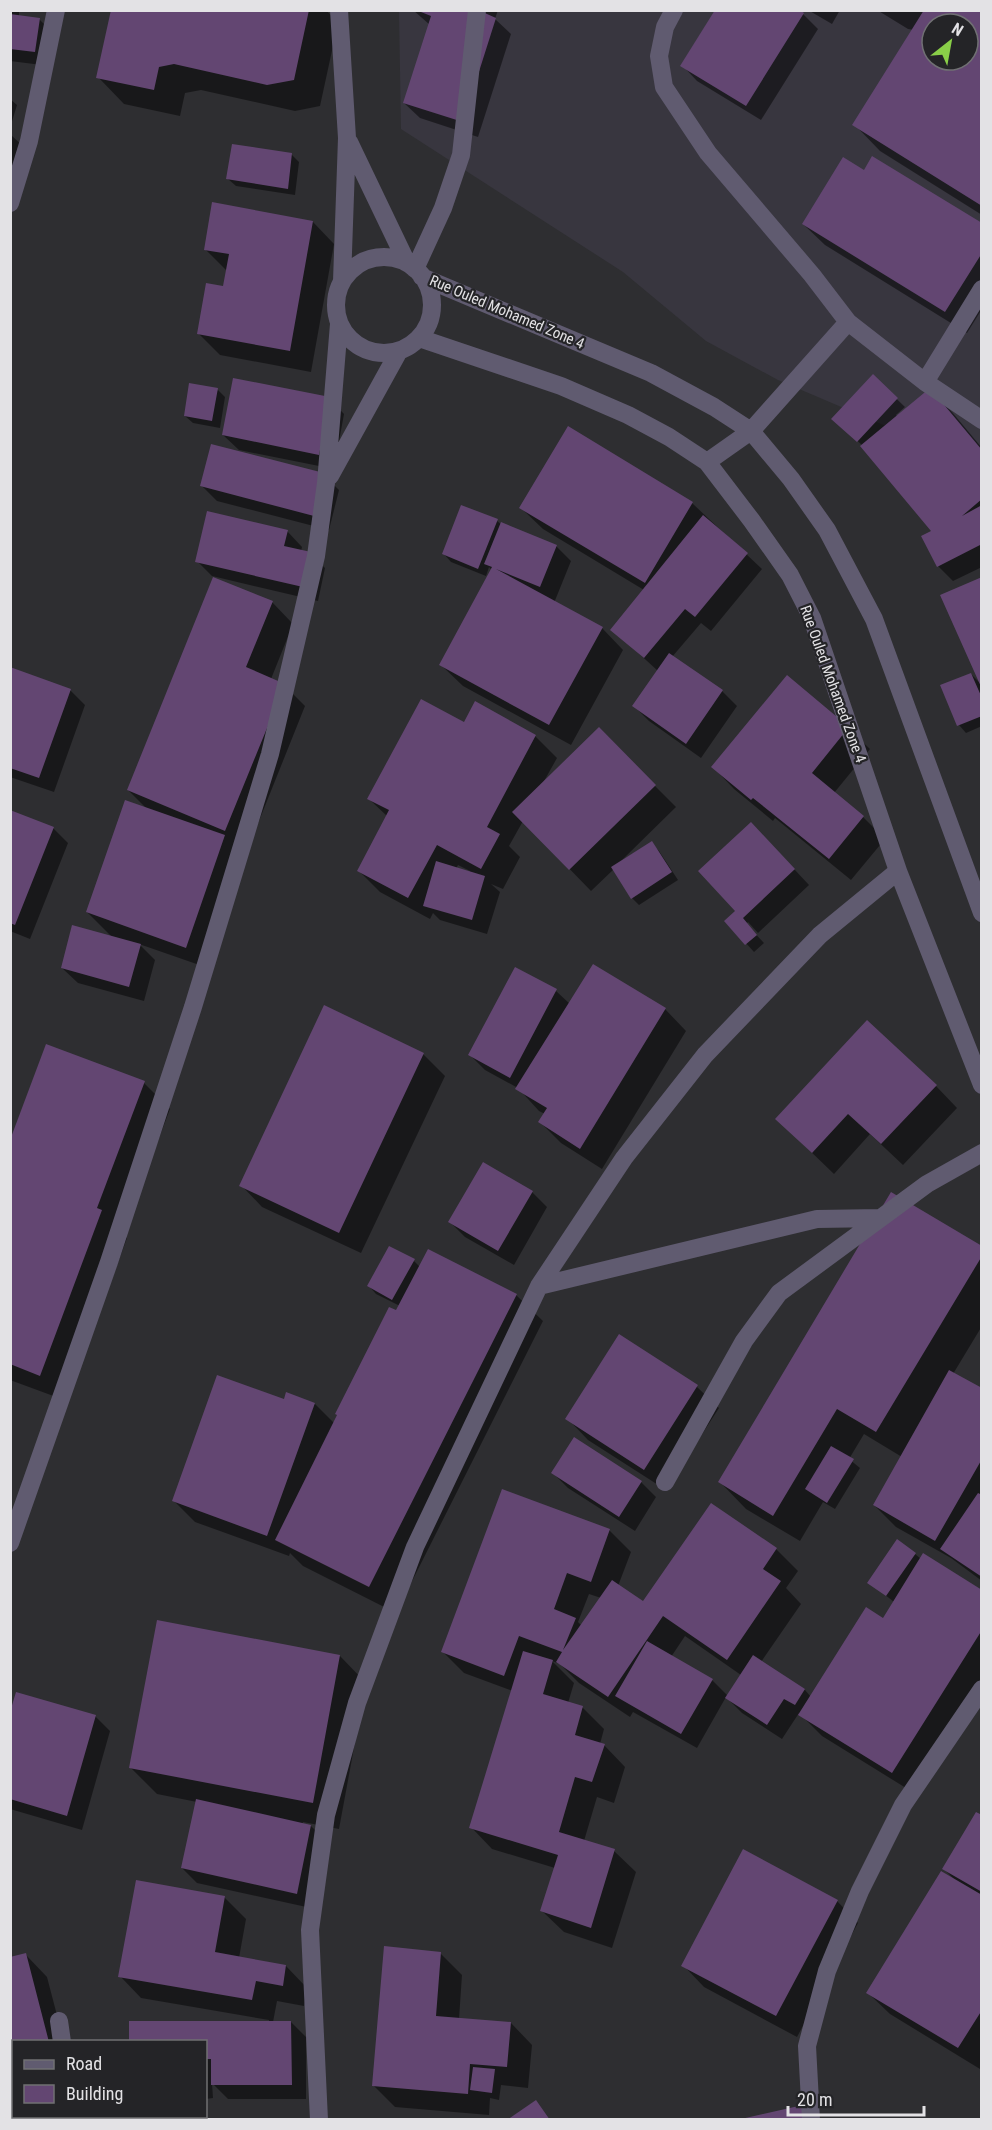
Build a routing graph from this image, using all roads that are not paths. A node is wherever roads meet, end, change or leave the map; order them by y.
1 (56, 10) edge
2 (339, 10) edge
3 (477, 10) edge
4 (674, 10) edge
5 (347, 138) junction
6 (10, 203) edge
7 (415, 269) junction
8 (342, 281) junction
9 (981, 289) edge
10 (848, 322) junction
11 (339, 324) junction
12 (419, 338) junction
13 (399, 351) junction
14 (925, 382) junction
15 (981, 420) edge
16 (751, 431) junction
17 (707, 462) junction
18 (326, 483) junction
19 (898, 871) junction
20 (981, 913) edge
21 (981, 1085) edge
22 (981, 1153) edge
23 (881, 1218) junction
24 (539, 1286) junction
25 (665, 1482) dead end
26 (10, 1543) edge
27 (981, 1689) edge
28 (59, 2021) dead end
29 (62, 2040) edge
30 (319, 2120) edge
31 (811, 2120) edge

1 - 6 street
2 - 5 street
3 - 7 street
4 - 10 street
5 - 7 street
5 - 8 street
7 - 8 street
7 - 12 street
7 - 16 street, Rue Ouled Mohamed Zone 4
8 - 11 street
9 - 14 street
10 - 14 street
10 - 16 street
11 - 13 street
11 - 18 street
12 - 13 street
12 - 17 street, Rue Ouled Mohamed Zone 4
13 - 18 street
14 - 15 street
16 - 17 street
16 - 20 street, Rue Ouled Mohamed Zone 4
17 - 19 street, Rue Ouled Mohamed Zone 4
18 - 26 street
19 - 21 street, Rue Ouled Mohamed Zone 4
19 - 24 street
22 - 23 street
23 - 24 street
23 - 25 street
24 - 30 street
27 - 31 street
28 - 29 street

